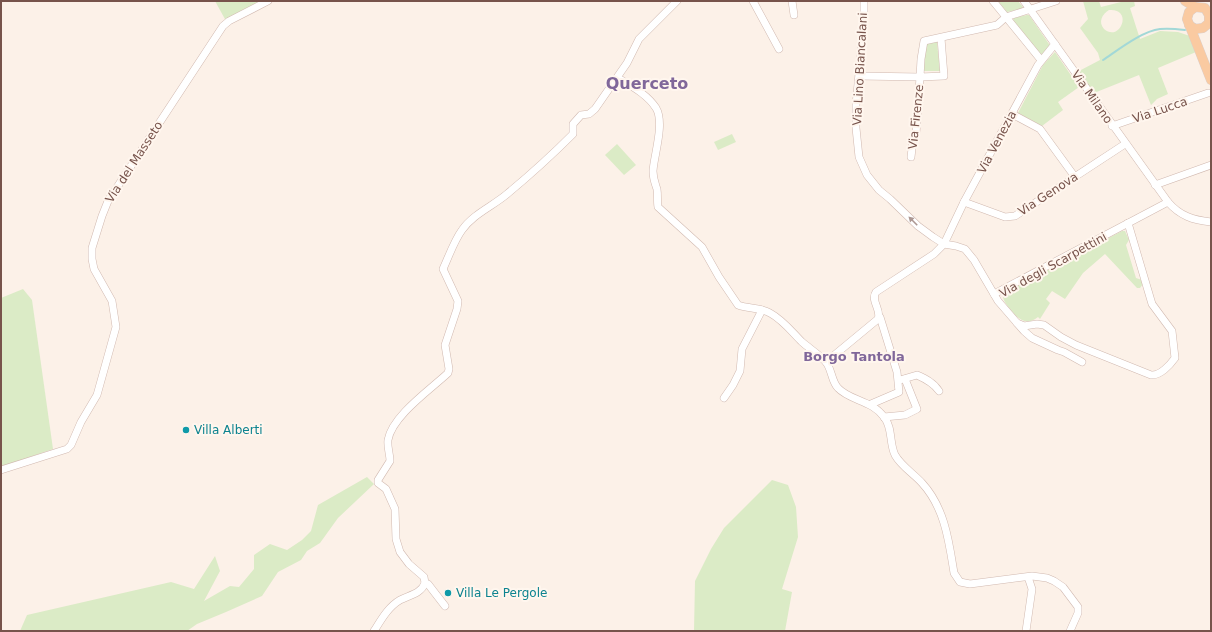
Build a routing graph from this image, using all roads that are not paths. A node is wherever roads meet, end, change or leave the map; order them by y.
1 (268, 1) edge
2 (677, 1) edge
3 (753, 1) edge
4 (792, 1) edge
5 (864, 1) edge
6 (993, 1) edge
7 (1024, 1) edge
8 (1056, 1) edge
9 (1180, 1) edge
10 (1185, 1) edge
11 (1029, 9) junction
12 (794, 15) dead end
13 (1204, 15) edge
14 (1006, 18) junction
15 (1188, 20) junction
16 (941, 38) junction
17 (1055, 44) junction
18 (779, 49) dead end
19 (1200, 51) junction
20 (1041, 60) junction
21 (860, 76) junction
22 (920, 77) junction
23 (618, 78) junction
24 (1211, 80) edge
25 (1208, 93) dead end
26 (1012, 114) junction
27 (1112, 126) junction
28 (1125, 144) junction
29 (911, 157) dead end
30 (1211, 165) edge
31 (1074, 177) junction
32 (1155, 185) junction
33 (964, 202) junction
34 (1168, 202) junction
35 (1211, 222) edge
36 (1128, 223) junction
37 (944, 244) junction
38 (994, 294) junction
39 (762, 310) junction
40 (880, 317) junction
41 (1017, 323) junction
42 (826, 362) junction
43 (1082, 362) dead end
44 (902, 380) junction
45 (939, 391) dead end
46 (724, 398) dead end
47 (871, 404) junction
48 (884, 417) junction
49 (1, 470) edge
50 (1028, 578) junction
51 (425, 583) junction
52 (445, 606) dead end
53 (374, 631) edge
54 (1026, 631) edge
55 (1070, 631) edge

1 - 49 street, Via del Masseto
2 - 23 street
3 - 18 street
4 - 12 street
5 - 21 street, Via Lino Biancalani
6 - 14 street
7 - 11 street, Via Milano
8 - 11 street
9 - 15 main road
10 - 13 main road
11 - 14 street
11 - 17 street, Via Milano
13 - 15 main road
13 - 15 main road
13 - 19 main road
14 - 16 street
14 - 20 street
15 - 19 main road
16 - 22 street, Via Firenze
16 - 22 street
17 - 20 street, Via Venezia
17 - 27 street, Via Milano
19 - 24 main road
20 - 26 street, Via Venezia
21 - 22 street
37 -> 21 street, Via Lino Biancalani
22 - 29 street, Via Firenze
23 - 39 street
23 - 51 street
25 - 27 street, Via Lucca
26 - 31 street
26 - 33 street, Via Venezia
27 - 28 street, Via Milano
28 - 31 street, Via Genova
28 - 32 street, Via Milano
30 - 32 street
31 - 33 street, Via Genova
32 - 34 street
33 - 37 street, Via Venezia
34 - 35 street
34 - 36 street, Via degli Scarpettini
36 - 38 street, Via degli Scarpettini
36 - 41 street
37 - 38 street
37 - 40 street
38 - 41 street, Via degli Scarpettini
39 - 42 street
39 - 46 street
40 - 42 street
40 - 44 street
41 - 43 street, Via degli Scarpettini
42 - 47 street
44 - 45 street
44 - 47 street
44 - 48 street
47 - 48 street
48 - 50 street
50 - 54 street
50 - 55 street
51 - 52 street
51 - 53 street

